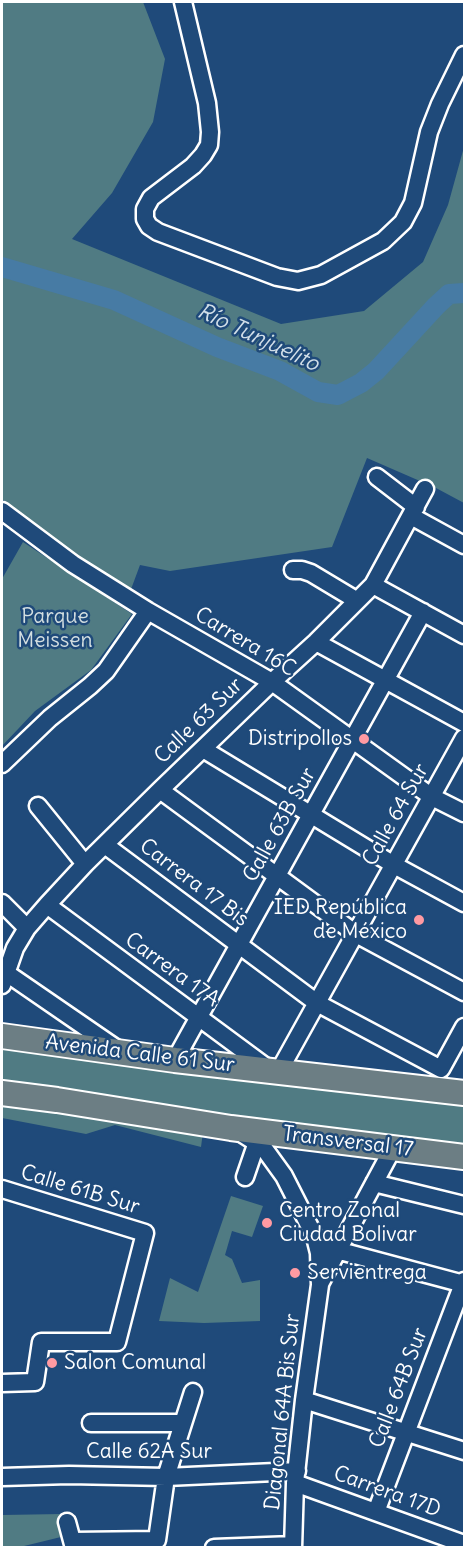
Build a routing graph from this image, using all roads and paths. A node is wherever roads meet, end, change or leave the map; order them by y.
1 (183, 2) edge
2 (465, 56) edge
3 (377, 477) dead end
4 (426, 489) dead end
5 (2, 511) edge
6 (414, 511) junction
7 (465, 545) edge
8 (293, 570) dead end
9 (373, 585) junction
10 (356, 600) junction
11 (148, 611) junction
12 (423, 612) junction
13 (465, 634) edge
14 (316, 642) junction
15 (386, 680) junction
16 (272, 682) junction
17 (465, 723) edge
18 (465, 738) edge
19 (353, 740) junction
20 (203, 749) junction
21 (2, 764) edge
22 (160, 790) junction
23 (432, 796) junction
24 (38, 806) dead end
25 (465, 813) edge
26 (311, 814) junction
27 (105, 844) junction
28 (85, 864) junction
29 (394, 864) junction
30 (277, 876) junction
31 (2, 903) edge
32 (465, 903) edge
33 (47, 905) junction
34 (27, 928) junction
35 (356, 934) junction
36 (239, 945) junction
37 (3, 978) edge
38 (465, 992) edge
39 (317, 1003) junction
40 (199, 1017) junction
41 (465, 1027) edge
42 (2, 1036) edge
43 (123, 1053) junction
44 (175, 1060) junction
45 (275, 1071) junction
46 (2, 1093) edge
47 (465, 1093) edge
48 (231, 1128) junction
49 (291, 1136) junction
50 (257, 1142) junction
51 (393, 1148) junction
52 (465, 1157) edge
53 (284, 1176) junction
54 (245, 1177) dead end
55 (374, 1183) junction
56 (2, 1189) edge
57 (465, 1205) edge
58 (317, 1245) junction
59 (338, 1250) junction
60 (464, 1283) edge
61 (320, 1285) junction
62 (2, 1383) edge
63 (193, 1392) dead end
64 (304, 1400) junction
65 (91, 1423) dead end
66 (183, 1423) junction
67 (407, 1432) junction
68 (465, 1451) edge
69 (2, 1477) edge
70 (166, 1477) junction
71 (296, 1477) junction
72 (376, 1512) junction
73 (67, 1522) dead end
74 (73, 1544) edge
75 (465, 1544) edge
76 (293, 1546) edge
77 (214, 1548) edge

1 - 2 street
3 - 6 street
4 - 6 street, Calle 63 Sur
5 - 11 street, Carrera 16C
6 - 7 street
6 - 9 street, Calle 63 Sur
8 - 10 street
9 - 10 street, Calle 63 Sur
9 - 12 street
10 - 14 street, Calle 63 Sur
11 - 16 street, Carrera 16C
11 - 21 street
12 - 13 street
12 - 15 street, Calle 63B Sur
14 - 15 street
14 - 16 street, Calle 63 Sur
15 - 17 street
15 - 19 street, Calle 63B Sur
16 - 19 street, Carrera 16C
16 - 20 street, Calle 63 Sur
18 - 23 street, Calle 64 Sur
19 - 23 street, Carrera 16C
19 - 26 street, Calle 63B Sur
20 - 22 street, Calle 63 Sur
20 - 26 street
22 - 27 street, Calle 63 Sur
22 - 30 street
23 - 25 street, Carrera 16C
23 - 29 street, Calle 64 Sur
24 - 28 street
26 - 29 street
26 - 30 street, Calle 63B Sur
27 - 28 street, Calle 63 Sur
27 - 36 street, Carrera 17 Bis
28 - 33 street, Calle 63 Sur
29 - 32 street
29 - 35 street, Calle 64 Sur
30 - 35 street
30 - 36 street, Calle 63B Sur
31 - 34 street
33 - 34 street, Calle 63 Sur
33 - 40 street, Carrera 17A
34 - 37 street, Calle 63 Sur
35 - 38 street
35 - 39 street, Calle 64 Sur
36 - 39 street, Carrera 17 Bis
36 - 40 street, Calle 63B Sur
37 - 43 street
39 - 41 street, Carrera 17 Bis
39 - 45 street, Calle 64 Sur
40 - 44 street, Calle 63B Sur
40 - 45 street, Carrera 17A
42 - 43 highway, Avenida Calle 61 Sur
43 - 44 highway, Avenida Calle 61 Sur
44 - 45 highway, Avenida Calle 61 Sur
45 - 47 highway
46 - 48 highway
48 - 49 highway, Transversal 17
48 - 50 street
49 - 51 highway, Transversal 17
49 - 53 street
50 - 53 street, Diagonal 64A Bis Sur
50 - 54 street
51 - 52 highway, Transversal 17
51 - 55 street
53 - 58 street, Diagonal 64A Bis Sur
55 - 57 street
55 - 59 street
56 - 62 street, Calle 61B Sur
58 - 59 street
58 - 61 street, Diagonal 64A Bis Sur
59 - 60 street
59 - 61 street
60 - 67 street, Calle 64B Sur
61 - 64 street, Diagonal 64A Bis Sur
63 - 66 street
64 - 67 street
64 - 71 street, Diagonal 64A Bis Sur
65 - 66 street
66 - 70 street
67 - 68 street
67 - 72 street, Calle 64B Sur
69 - 70 street, Calle 62A Sur
70 - 71 street, Calle 62A Sur
70 - 74 street
71 - 72 street, Carrera 17D
71 - 76 street, Diagonal 64A Bis Sur
72 - 75 street, Carrera 17D
73 - 74 street
76 - 77 street

